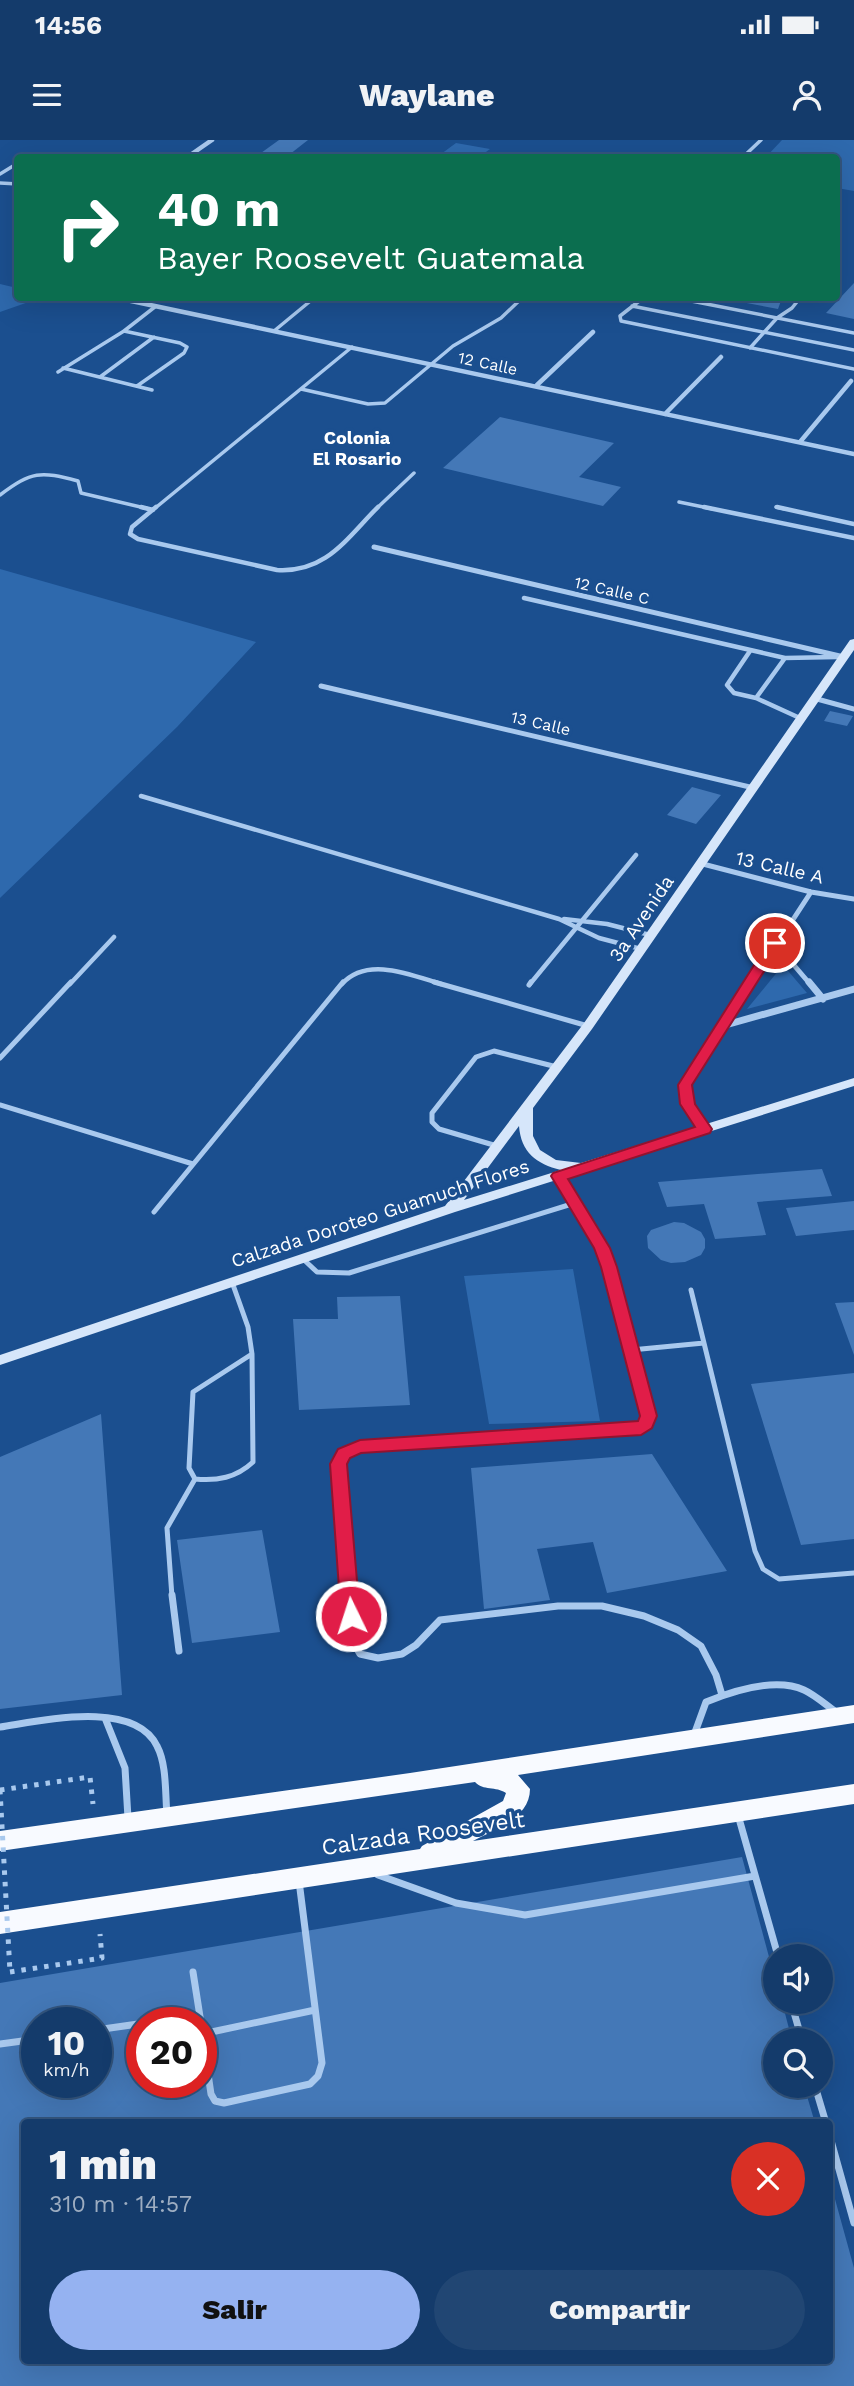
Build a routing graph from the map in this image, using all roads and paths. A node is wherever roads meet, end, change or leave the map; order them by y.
1 (212, 140) edge
2 (761, 140) edge
3 (192, 154) edge
4 (746, 154) edge
5 (132, 301) edge
6 (310, 301) edge
7 (519, 301) edge
8 (639, 301) edge
9 (691, 301) edge
10 (798, 301) edge
11 (156, 306) junction
12 (632, 306) junction
13 (777, 318) junction
14 (124, 331) junction
15 (274, 331) junction
16 (593, 332) dead end
17 (764, 332) junction
18 (854, 333) edge
19 (153, 337) junction
20 (352, 347) junction
21 (750, 348) junction
22 (854, 350) edge
23 (721, 357) dead end
24 (433, 364) junction
25 (64, 368) junction
26 (854, 369) edge
27 (58, 372) dead end
28 (100, 377) junction
29 (851, 381) dead end
30 (537, 385) junction
31 (137, 386) junction
32 (301, 389) junction
33 (152, 390) dead end
34 (665, 414) junction
35 (800, 442) junction
36 (854, 454) edge
37 (414, 473) dead end
38 (0, 495) edge
39 (680, 502) dead end
40 (776, 507) dead end
41 (153, 510) junction
42 (854, 524) edge
43 (854, 538) edge
44 (374, 547) dead end
45 (524, 598) dead end
46 (854, 642) edge
47 (751, 651) junction
48 (844, 657) junction
49 (785, 658) junction
50 (321, 686) dead end
51 (756, 698) junction
52 (817, 699) junction
53 (854, 709) edge
54 (802, 719) junction
55 (754, 788) junction
56 (141, 796) dead end
57 (636, 855) dead end
58 (699, 863) junction
59 (810, 892) junction
60 (854, 899) edge
61 (559, 919) junction
62 (583, 921) junction
63 (576, 927) junction
64 (650, 935) junction
65 (114, 937) dead end
66 (775, 943) junction
67 (641, 949) junction
68 (529, 985) dead end
69 (854, 989) edge
70 (823, 999) junction
71 (588, 1026) junction
72 (722, 1026) junction
73 (0, 1058) edge
74 (557, 1067) junction
75 (854, 1082) edge
76 (0, 1105) edge
77 (528, 1106) junction
78 (705, 1129) junction
79 (498, 1146) junction
80 (193, 1164) junction
81 (587, 1168) junction
82 (559, 1176) junction
83 (575, 1203) junction
84 (450, 1209) junction
85 (154, 1212) dead end
86 (302, 1258) junction
87 (232, 1282) junction
88 (691, 1290) dead end
89 (704, 1343) junction
90 (631, 1350) junction
91 (252, 1354) junction
92 (0, 1360) edge
93 (195, 1479) junction
94 (854, 1573) edge
95 (179, 1651) dead end
96 (722, 1695) junction
97 (848, 1715) edge
98 (105, 1717) junction
99 (0, 1727) edge
100 (693, 1737) junction
101 (90, 1777) dead end
102 (410, 1783) junction
103 (0, 1790) edge
104 (854, 1794) edge
105 (738, 1813) junction
106 (167, 1817) junction
107 (129, 1822) junction
108 (0, 1842) edge
109 (413, 1861) junction
110 (362, 1869) junction
111 (755, 1876) junction
112 (298, 1878) junction
113 (0, 1923) edge
114 (775, 1944) edge
115 (102, 1958) dead end
116 (193, 1972) dead end
117 (198, 2007) edge
118 (315, 2010) junction
119 (217, 2025) edge
120 (21, 2041) edge
121 (0, 2044) edge
122 (213, 2098) edge
123 (818, 2098) edge
124 (824, 2119) edge
125 (833, 2148) edge
126 (854, 2223) edge

1 - 3 street
2 - 4 lane
5 - 11 street, 12 Calle
6 - 15 lane
7 - 24 lane
8 - 12 lane
9 - 13 lane
10 - 13 lane
11 - 14 lane
11 - 15 street, 12 Calle
12 - 17 lane
12 - 21 lane
13 - 17 lane
13 - 18 lane
14 - 19 lane
14 - 25 lane
15 - 20 street, 12 Calle
16 - 30 street
17 - 21 lane
17 - 22 lane
19 - 28 lane
19 - 31 lane
20 - 24 street, 12 Calle
20 - 32 lane
21 - 26 lane
23 - 34 street
24 - 30 street, 12 Calle
24 - 32 lane
25 - 27 lane
25 - 28 lane
28 - 31 lane
29 - 35 street
30 - 34 street, 12 Calle
31 - 33 lane
32 - 41 lane
34 - 35 street, 12 Calle
35 - 36 street, 12 Calle
37 - 41 lane
38 - 41 lane
39 - 43 lane
40 - 42 lane
44 - 48 street, 12 Calle C
45 - 47 lane
46 - 48 main road, 3a Avenida
47 - 49 lane
47 - 51 lane
48 - 49 lane
48 - 52 main road, 3a Avenida
49 - 51 lane
50 - 55 street, 13 Calle
51 - 54 lane
52 - 53 street
52 - 54 main road, 3a Avenida
54 - 55 main road, 3a Avenida
55 - 58 main road, 3a Avenida
56 - 61 lane
57 - 62 lane
58 - 59 street, 13 Calle A
58 - 64 main road, 3a Avenida
59 - 60 street, 13 Calle A
59 - 66 street
61 - 62 lane
61 - 63 lane
62 - 63 lane
62 - 64 lane
63 - 67 lane
63 - 68 lane
64 - 67 main road, 3a Avenida
65 - 73 lane
66 - 70 street
66 - 72 street
67 - 71 main road, 3a Avenida
69 - 70 street
70 - 72 street
71 - 74 main road, 3a Avenida
71 - 80 lane
72 - 78 street
74 - 77 main road, 3a Avenida
74 - 79 lane
75 - 78 main road, Calzada Doroteo Guamuch Flores
76 - 80 lane
77 - 79 main road, 3a Avenida
77 - 81 main road
78 - 81 main road, Calzada Doroteo Guamuch Flores
79 - 84 main road, 3a Avenida
80 - 85 lane
81 - 82 main road, Calzada Doroteo Guamuch Flores
82 - 83 lane
82 - 84 main road, Calzada Doroteo Guamuch Flores
83 - 86 lane
83 - 90 lane
84 - 86 main road, Calzada Doroteo Guamuch Flores
86 - 87 main road, Calzada Doroteo Guamuch Flores
87 - 91 lane
87 - 92 main road, Calzada Doroteo Guamuch Flores
88 - 89 lane
89 - 90 lane
89 - 94 lane
90 - 96 lane
91 - 93 lane
91 - 93 lane
93 - 95 lane
96 - 97 lane
96 - 100 lane
97 - 100 highway
98 - 99 lane
98 - 106 lane
98 - 107 lane
100 - 102 highway
101 - 103 path
102 - 106 highway
102 - 109 highway
103 - 115 path, bridge
104 - 105 highway, Calzada Roosevelt
105 - 109 highway, Calzada Roosevelt
105 - 111 lane
106 - 107 highway
107 - 108 highway
109 - 110 highway, Calzada Roosevelt
110 - 111 lane
110 - 112 highway, Calzada Roosevelt
111 - 114 lane
112 - 113 highway, Calzada Roosevelt
112 - 118 lane
116 - 117 lane
118 - 119 lane
118 - 122 lane
120 - 121 lane
123 - 124 lane
125 - 126 lane

